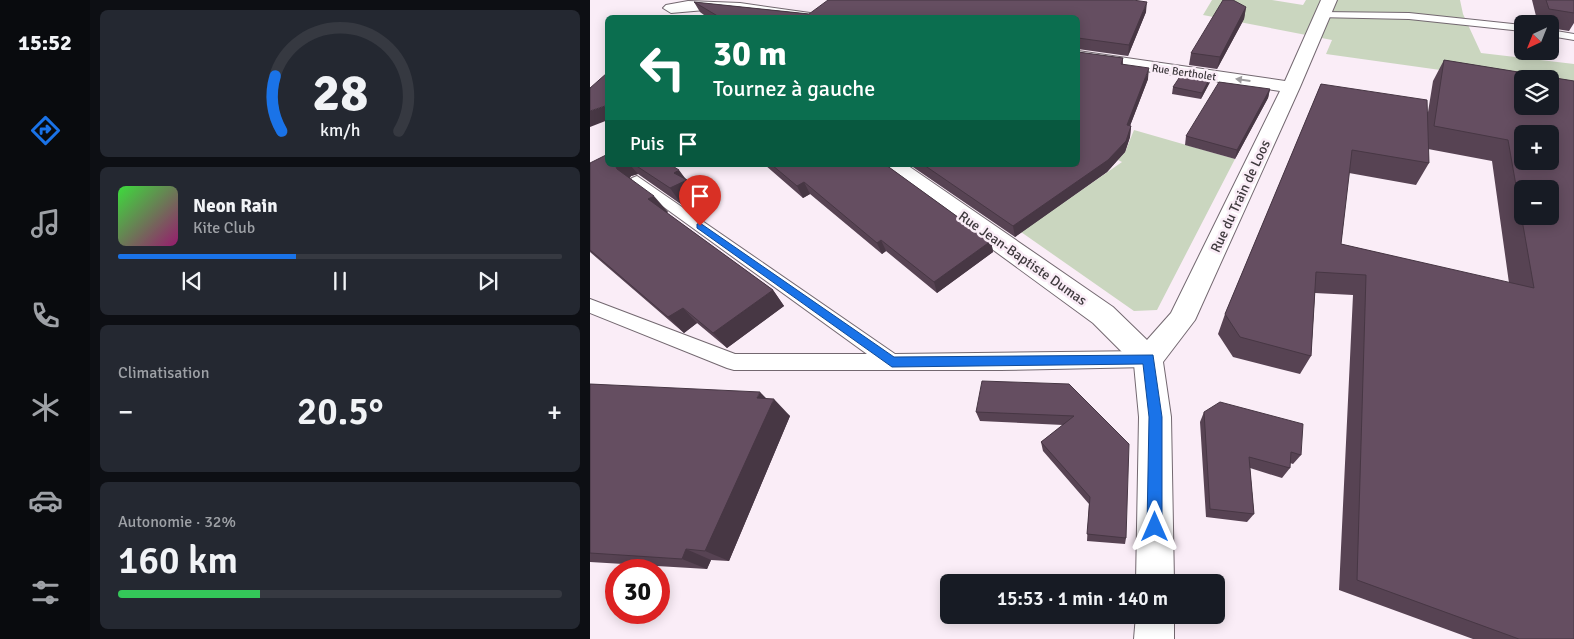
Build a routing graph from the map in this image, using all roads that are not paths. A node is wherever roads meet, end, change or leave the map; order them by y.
1 (1328, 0) edge
2 (665, 4) edge
3 (680, 15) edge
4 (790, 15) edge
5 (1319, 20) junction
6 (1514, 27) edge
7 (1559, 34) edge
8 (1574, 37) edge
9 (1080, 56) edge
10 (1291, 87) junction
11 (895, 167) edge
12 (637, 181) edge
13 (590, 306) edge
14 (1148, 359) junction
15 (892, 362) junction
16 (1155, 574) edge
17 (1154, 624) edge
18 (1154, 639) edge

1 - 5 street, Rue du Train de Loos
2 - 3 street
2 - 4 street
5 - 6 lane
5 - 10 street, Rue du Train de Loos
7 - 8 lane
10 -> 9 street, Rue Bertholet
10 - 14 street, Rue du Train de Loos
11 - 14 street, Rue Jean-Baptiste Dumas
12 - 15 lane
13 - 15 lane
14 - 15 lane
14 - 16 street
17 - 18 street

